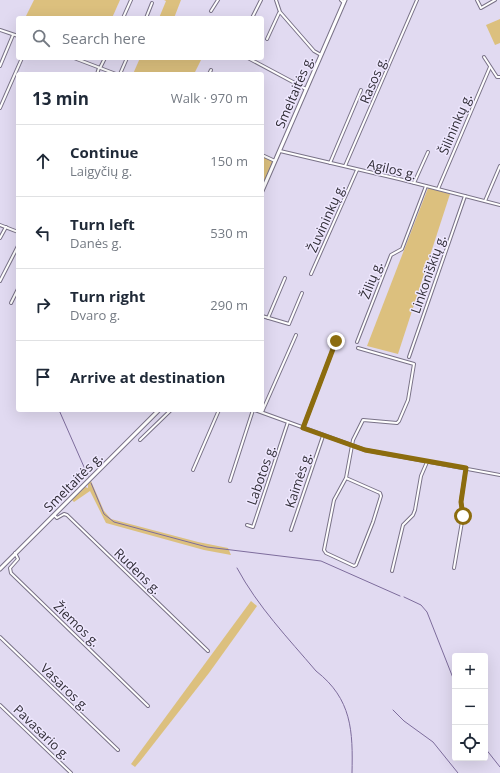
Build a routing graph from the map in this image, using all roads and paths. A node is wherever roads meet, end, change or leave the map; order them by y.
1 (131, 0) edge
2 (218, 0) edge
3 (261, 0) edge
4 (276, 0) edge
5 (417, 0) edge
6 (477, 0) edge
7 (495, 0) edge
8 (343, 1) edge
9 (152, 3) dead end
10 (211, 11) dead end
11 (280, 12) junction
12 (124, 16) edge
13 (147, 16) edge
14 (253, 16) edge
15 (0, 30) edge
16 (13, 35) junction
17 (16, 36) edge
18 (267, 39) dead end
19 (321, 55) junction
20 (484, 57) dead end
21 (21, 60) edge
22 (79, 60) edge
23 (104, 60) edge
24 (126, 60) edge
25 (252, 60) edge
26 (0, 66) edge
27 (490, 67) junction
28 (100, 68) junction
29 (98, 72) edge
30 (111, 72) edge
31 (121, 72) edge
32 (500, 77) edge
33 (306, 89) junction
34 (361, 90) dead end
35 (0, 108) edge
36 (279, 151) junction
37 (428, 152) dead end
38 (264, 156) edge
39 (275, 161) junction
40 (330, 163) junction
41 (345, 166) junction
42 (500, 166) edge
43 (357, 170) junction
44 (414, 183) junction
45 (264, 186) edge
46 (426, 186) junction
47 (438, 189) junction
48 (465, 196) junction
49 (485, 201) junction
50 (500, 205) edge
51 (0, 225) edge
52 (6, 227) junction
53 (16, 231) edge
54 (0, 238) edge
55 (16, 250) edge
56 (311, 274) dead end
57 (285, 278) dead end
58 (0, 281) edge
59 (16, 293) edge
60 (302, 293) dead end
61 (11, 303) dead end
62 (264, 317) edge
63 (268, 318) junction
64 (296, 335) dead end
65 (336, 341) dead end
66 (357, 342) dead end
67 (358, 348) dead end
68 (408, 357) dead end
69 (264, 407) edge
70 (157, 412) edge
71 (168, 412) edge
72 (218, 412) edge
73 (253, 412) edge
74 (262, 412) edge
75 (288, 422) junction
76 (303, 428) junction
77 (322, 436) junction
78 (140, 440) dead end
79 (352, 446) junction
80 (427, 462) junction
81 (466, 468) junction
82 (193, 470) dead end
83 (500, 475) edge
84 (346, 478) junction
85 (230, 481) dead end
86 (54, 515) junction
87 (247, 525) dead end
88 (291, 530) dead end
89 (15, 553) junction
90 (454, 568) dead end
91 (0, 569) edge
92 (392, 571) dead end
93 (0, 637) edge
94 (208, 651) dead end
95 (0, 705) edge
96 (148, 706) dead end
97 (118, 750) dead end
98 (72, 773) edge

1 - 12 street
2 - 10 street
3 - 14 street
4 - 11 street
5 - 41 street, Rasos g.
6 - 7 street
8 - 19 main road, Smeltaitės g.
9 - 13 street
11 - 18 street
11 - 19 street
15 - 16 street
16 - 17 street
16 - 26 street
19 - 33 main road, Smeltaitės g.
20 - 27 street
21 - 35 street
22 - 28 street
23 - 28 street
24 - 31 street
25 - 33 street
27 - 32 street
27 - 47 street, Šilininkų g.
28 - 29 street
28 - 30 street
33 - 36 main road, Smeltaitės g.
34 - 40 street
36 - 39 main road, Smeltaitės g.
36 - 40 street, Agilos g.
37 - 44 street
38 - 39 street
39 - 45 main road, Smeltaitės g.
40 - 41 street, Agilos g.
41 - 43 street, Agilos g.
42 - 49 street
43 - 44 street, Agilos g.
43 - 56 street, Žuvininkų g.
44 - 46 street, Agilos g.
46 - 47 street, Agilos g.
46 - 66 street, Žilių g.
47 - 48 street, Agilos g.
48 - 49 street, Agilos g.
48 - 68 street, Linkoniškių g.
49 - 50 street, Agilos g.
51 - 52 street
52 - 53 street
52 - 54 street
55 - 58 street
57 - 63 street
59 - 61 street
60 - 63 street
62 - 63 street
64 - 69 street
65 - 76 street
67 - 79 street
70 - 86 main road, Smeltaitės g.
71 - 78 street
72 - 82 street
73 - 85 street
74 - 75 street
75 - 76 street
75 - 87 street, Labotos g.
76 - 77 street
77 - 79 street
77 - 88 street, Kaimės g.
79 - 80 street
79 - 84 street
80 - 81 street
80 - 92 street
81 - 83 street
81 - 90 street
84 - 84 street
86 - 89 main road, Smeltaitės g.
86 - 94 street, Rudens g.
89 - 91 main road, Smeltaitės g.
89 - 96 street, Žiemos g.
93 - 97 street, Vasaros g.
95 - 98 street, Pavasario g.

